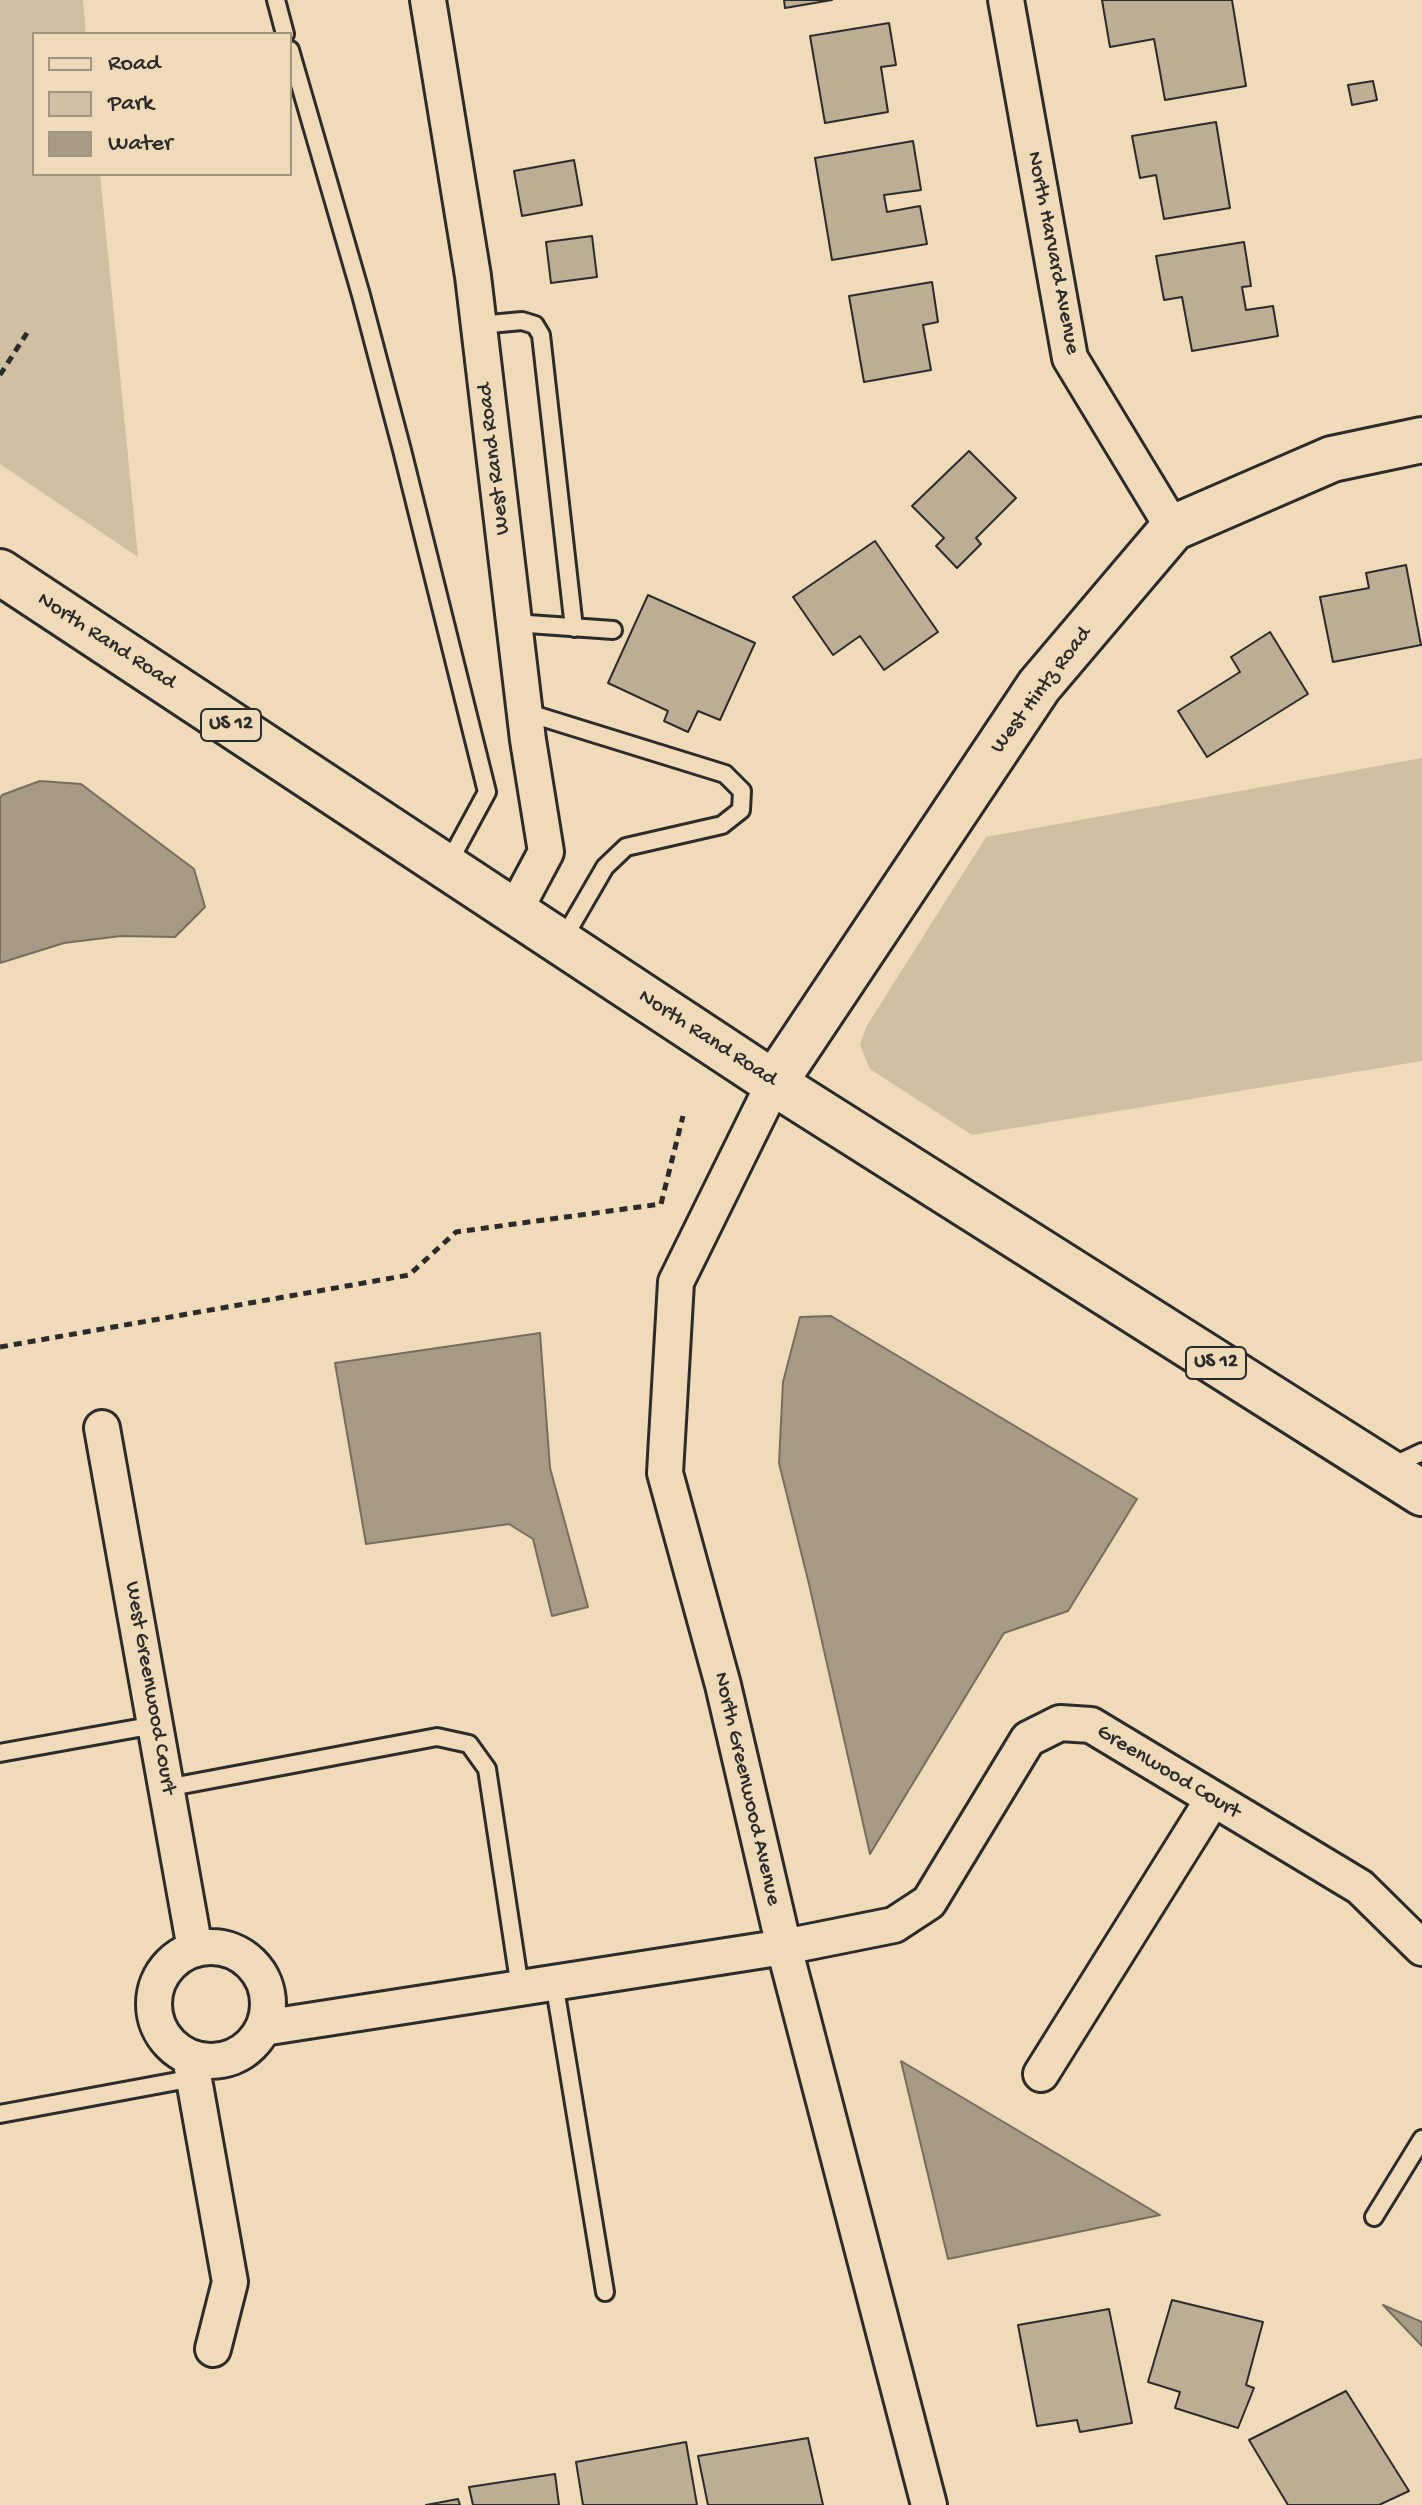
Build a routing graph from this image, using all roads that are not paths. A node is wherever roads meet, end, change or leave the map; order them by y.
1 (276, 0) edge
2 (428, 0) edge
3 (1006, 0) edge
4 (284, 32) edge
5 (292, 57) edge
6 (479, 325) junction
7 (1422, 440) edge
8 (1173, 528) junction
9 (0, 572) edge
10 (514, 623) junction
11 (574, 628) junction
12 (613, 630) dead end
13 (525, 712) junction
14 (447, 867) junction
15 (514, 912) junction
16 (561, 943) junction
17 (774, 1083) junction
18 (102, 1428) dead end
19 (1404, 1461) edge
20 (1422, 1493) edge
21 (155, 1725) junction
22 (0, 1753) edge
23 (166, 1788) junction
24 (1213, 1799) junction
25 (784, 1947) junction
26 (1422, 1948) edge
27 (195, 1949) junction
28 (554, 1982) junction
29 (520, 1988) junction
30 (263, 2028) junction
31 (192, 2068) junction
32 (1041, 2074) dead end
33 (0, 2114) edge
34 (1422, 2139) edge
35 (1374, 2217) dead end
36 (605, 2292) dead end
37 (213, 2349) dead end
38 (929, 2505) edge

1 - 4 lane
2 - 6 street, West Rand Road
3 - 8 street, North Harvard Avenue
5 - 14 lane
6 - 10 street, West Rand Road
6 - 11 lane
7 - 8 main road, West Hintz Road
8 - 17 main road, West Hintz Road
9 - 14 main road, North Rand Road / US 12
10 - 11 lane
10 - 13 street, West Rand Road
11 - 12 lane
13 - 15 street, West Rand Road
13 - 16 lane
14 - 15 main road, North Rand Road / US 12
15 - 16 main road, North Rand Road / US 12
16 - 17 main road, North Rand Road / US 12
17 - 19 main road, North Rand Road / US 12
17 - 25 street, North Greenwood Avenue
18 - 21 street, West Greenwood Court
19 - 20 main road, North Rand Road / US 12
21 - 22 lane
21 - 23 street, West Greenwood Court
23 - 27 street, West Greenwood Court
23 - 29 lane
24 - 25 street, Greenwood Court
24 - 26 street, Greenwood Court
24 - 32 street
25 - 28 street
25 - 38 street, North Greenwood Avenue
27 - 30 street
27 - 31 street
28 - 29 street
28 - 36 lane
29 - 30 street
30 - 31 street
31 - 33 lane
31 - 37 street
34 - 35 lane

